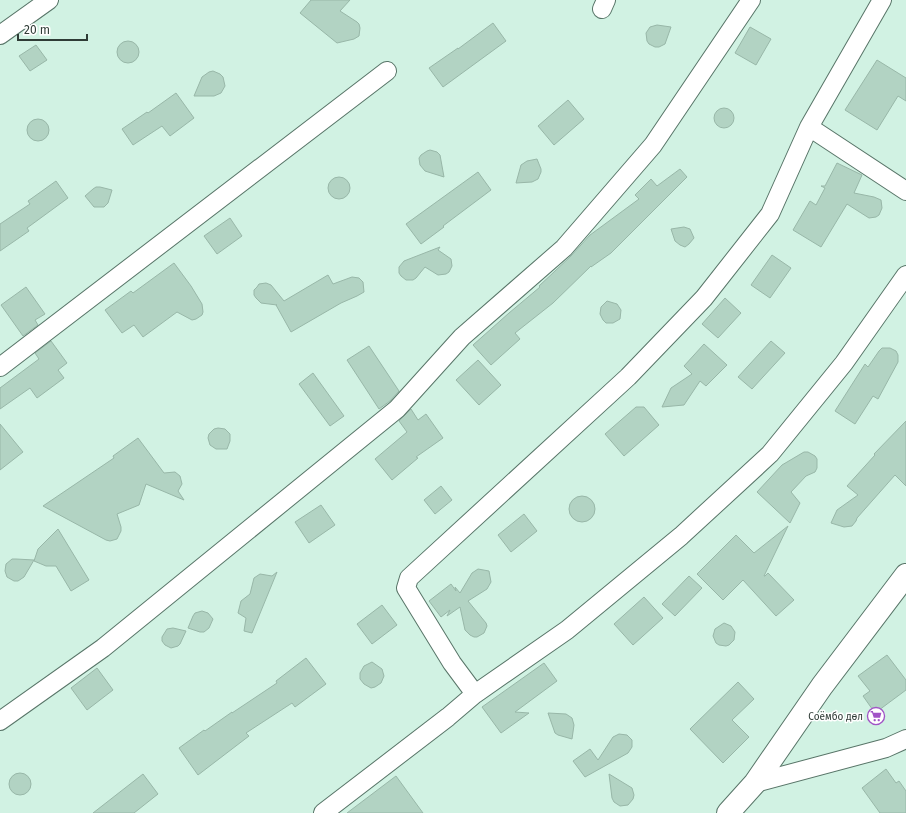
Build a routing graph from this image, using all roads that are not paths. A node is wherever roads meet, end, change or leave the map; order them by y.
1 (49, 0) edge
2 (750, 0) edge
3 (882, 0) edge
4 (0, 35) edge
5 (387, 71) dead end
6 (809, 128) junction
7 (906, 191) edge
8 (906, 275) edge
9 (0, 367) edge
10 (906, 575) edge
11 (475, 694) junction
12 (0, 721) edge
13 (906, 739) edge
14 (755, 783) junction
15 (323, 813) edge
16 (728, 813) edge

1 - 4 street
2 - 12 street
3 - 6 street
5 - 9 street
6 - 7 street
6 - 11 street
8 - 11 street
10 - 14 main road
11 - 15 street
13 - 14 street
14 - 16 main road

